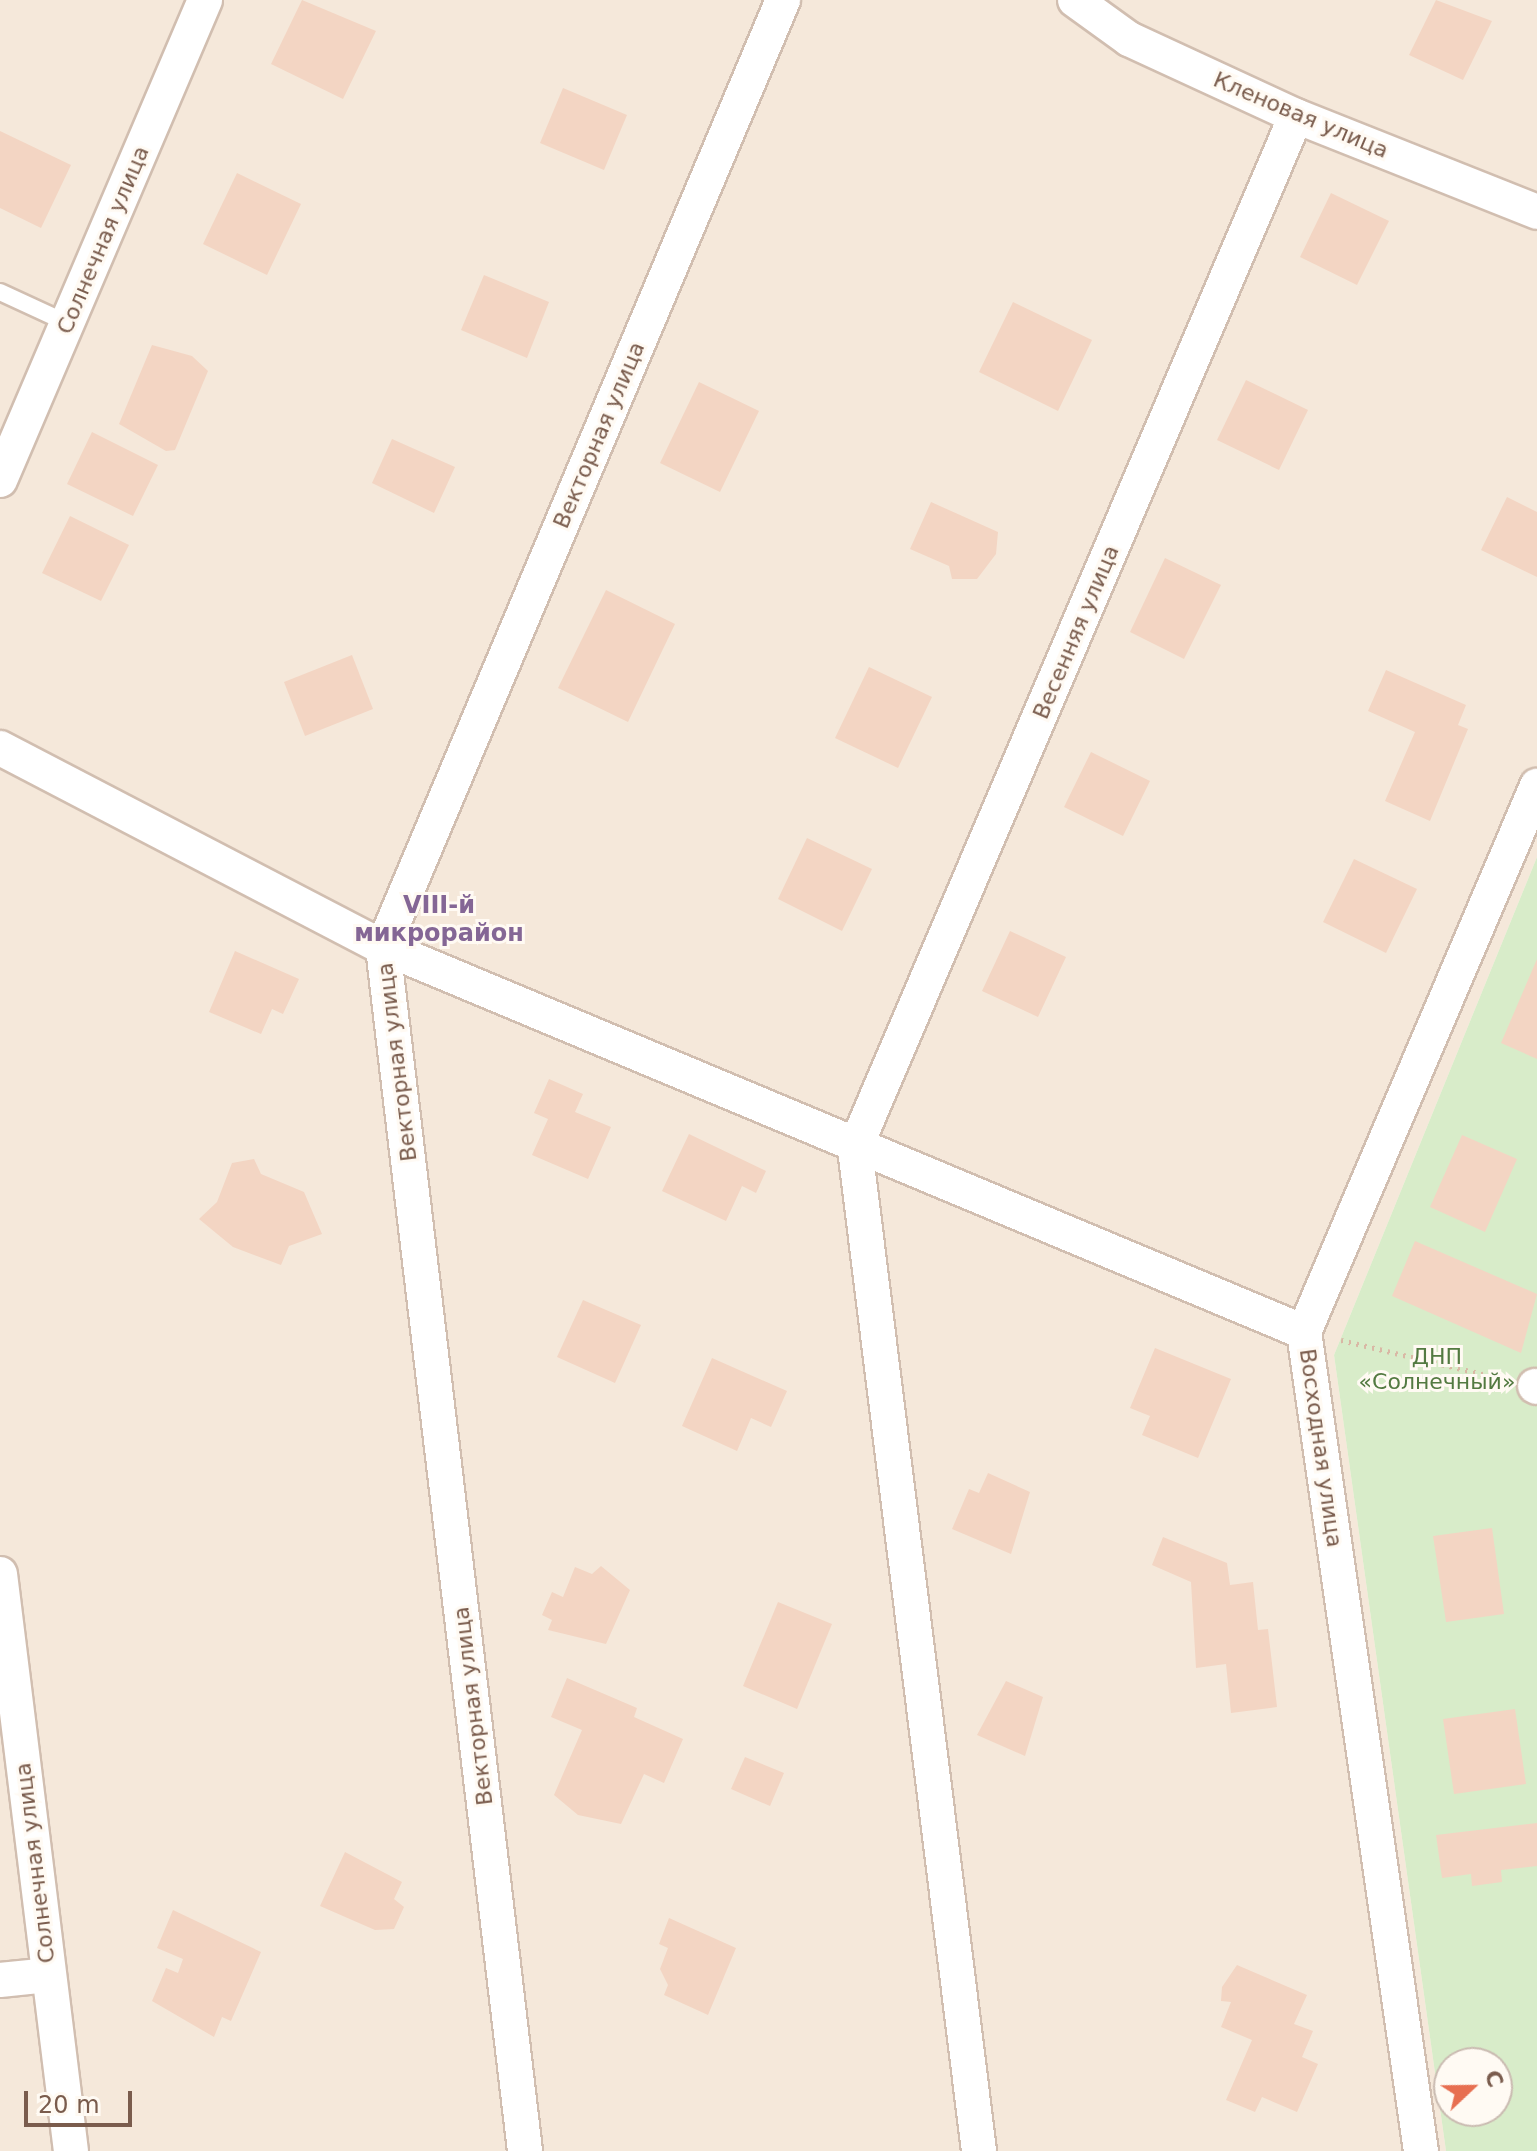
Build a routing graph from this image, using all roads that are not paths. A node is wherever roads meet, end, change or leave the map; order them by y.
1 (205, 0) edge
2 (783, 0) edge
3 (1075, 0) edge
4 (1296, 116) junction
5 (1537, 212) edge
6 (0, 292) edge
7 (67, 323) junction
8 (10, 430) edge
9 (0, 480) edge
10 (0, 748) edge
11 (1537, 786) edge
12 (383, 947) junction
13 (855, 1148) junction
14 (1304, 1332) junction
15 (0, 1574) edge
16 (48, 1975) junction
17 (0, 1980) edge
18 (71, 2151) edge
19 (525, 2151) edge
20 (979, 2151) edge
21 (1421, 2151) edge

1 - 7 street, Солнечная улица
2 - 12 street, Векторная улица
3 - 4 street, Кленовая улица
4 - 5 street, Кленовая улица
4 - 13 street, Весенняя улица
6 - 7 lane
7 - 8 street, Солнечная улица
8 - 9 street, Солнечная улица
10 - 12 street
11 - 14 street, Восходная улица
12 - 13 street
12 - 19 street, Векторная улица
13 - 14 street
13 - 20 street
14 - 21 street, Восходная улица
15 - 16 street, Солнечная улица
16 - 17 street
16 - 18 street, Солнечная улица

